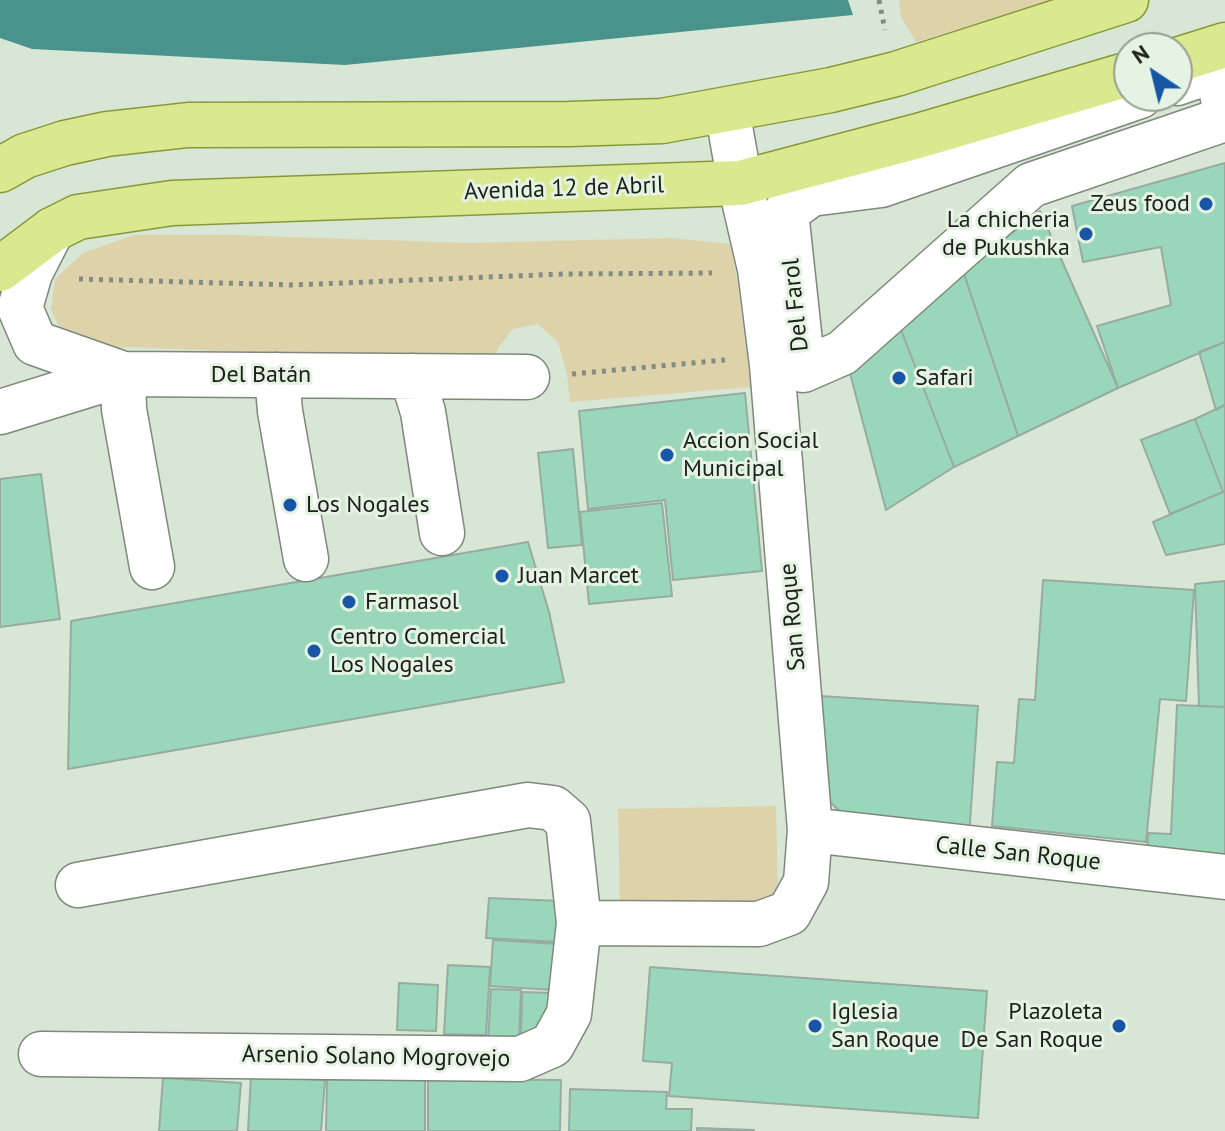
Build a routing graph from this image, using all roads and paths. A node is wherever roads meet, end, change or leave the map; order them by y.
1 (879, 0) edge
2 (1126, 0) edge
3 (885, 32) dead end
4 (1225, 45) edge
5 (1193, 55) edge
6 (1193, 78) edge
7 (1113, 79) edge
8 (1113, 105) edge
9 (727, 110) junction
10 (1225, 111) edge
11 (1225, 119) edge
12 (0, 170) edge
13 (740, 183) junction
14 (760, 269) junction
15 (15, 271) edge
16 (772, 365) junction
17 (123, 374) junction
18 (277, 375) junction
19 (412, 376) junction
20 (527, 377) joint
21 (0, 412) edge
22 (442, 533) dead end
23 (306, 559) dead end
24 (152, 567) dead end
25 (810, 830) junction
26 (1225, 877) edge
27 (78, 885) dead end
28 (579, 923) junction
29 (41, 1054) dead end

1 - 3 path
2 - 9 main road
4 - 5 main road
6 - 10 street
7 - 13 main road, Avenida 12 de Abril
8 - 11 street, Del Farol
9 - 12 main road
9 - 13 street, San Roque
13 - 14 street, San Roque
13 - 15 main road, Avenida 12 de Abril
14 - 15 path
14 - 16 street, San Roque
15 - 17 street
16 - 20 path
16 - 25 street, San Roque
17 - 18 street, Del Batán
17 - 21 street, Del Batán
17 - 24 street
18 - 19 street, Del Batán
18 - 23 street
19 - 20 street, Del Batán
19 - 22 street
25 - 26 street, Calle San Roque
25 - 28 street, San Roque
27 - 28 street, Arsenio Solano Mogrovejo
28 - 29 street, Arsenio Solano Mogrovejo

